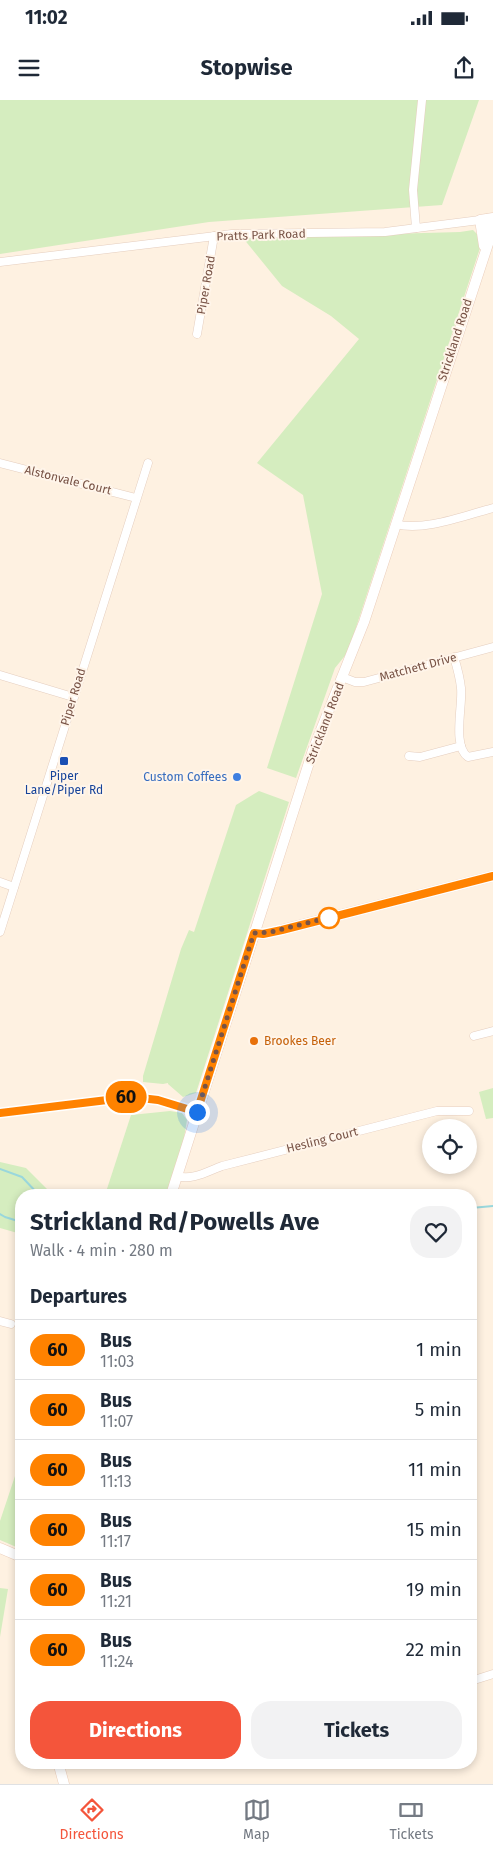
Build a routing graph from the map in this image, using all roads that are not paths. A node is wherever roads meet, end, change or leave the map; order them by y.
1 (422, 100) edge
2 (487, 219) edge
3 (416, 228) junction
4 (214, 236) junction
5 (0, 262) edge
6 (197, 334) dead end
7 (0, 462) edge
8 (148, 463) dead end
9 (136, 498) junction
10 (493, 508) edge
11 (396, 524) junction
12 (493, 647) edge
13 (454, 657) junction
14 (0, 675) edge
15 (342, 677) junction
16 (73, 698) junction
17 (461, 746) junction
18 (493, 752) edge
19 (408, 756) dead end
20 (493, 876) edge
21 (0, 882) edge
22 (14, 887) junction
23 (0, 932) edge
24 (254, 933) junction
25 (493, 1031) edge
26 (474, 1036) dead end
27 (469, 1111) dead end
28 (197, 1112) junction
29 (0, 1113) edge
30 (177, 1176) junction
31 (173, 1189) edge
32 (0, 1321) edge
33 (11, 1324) dead end
34 (0, 1548) edge
35 (15, 1554) edge
36 (493, 1674) edge
37 (477, 1679) edge
38 (60, 1769) edge
39 (64, 1784) edge

1 - 3 street
2 - 3 street, Pratts Park Road
2 - 11 street, Strickland Road
3 - 4 street, Pratts Park Road
4 - 5 street, Pratts Park Road
4 - 6 street, Piper Road
7 - 9 street, Alstonvale Court
8 - 9 street, Piper Road
9 - 16 street, Piper Road
10 - 11 street
11 - 15 street, Strickland Road
12 - 13 street, Matchett Drive
13 - 15 street, Matchett Drive
13 - 17 street
14 - 16 street
15 - 24 street, Strickland Road
16 - 22 street, Piper Road
17 - 18 street
17 - 19 street
20 - 24 street
21 - 22 street
22 - 23 street, Piper Road
24 - 28 street, Strickland Road
25 - 26 street
27 - 30 street, Hesling Court
28 - 29 street
28 - 30 street, Strickland Road
30 - 31 street, Strickland Road
32 - 33 street
34 - 35 street
36 - 37 street
38 - 39 street

